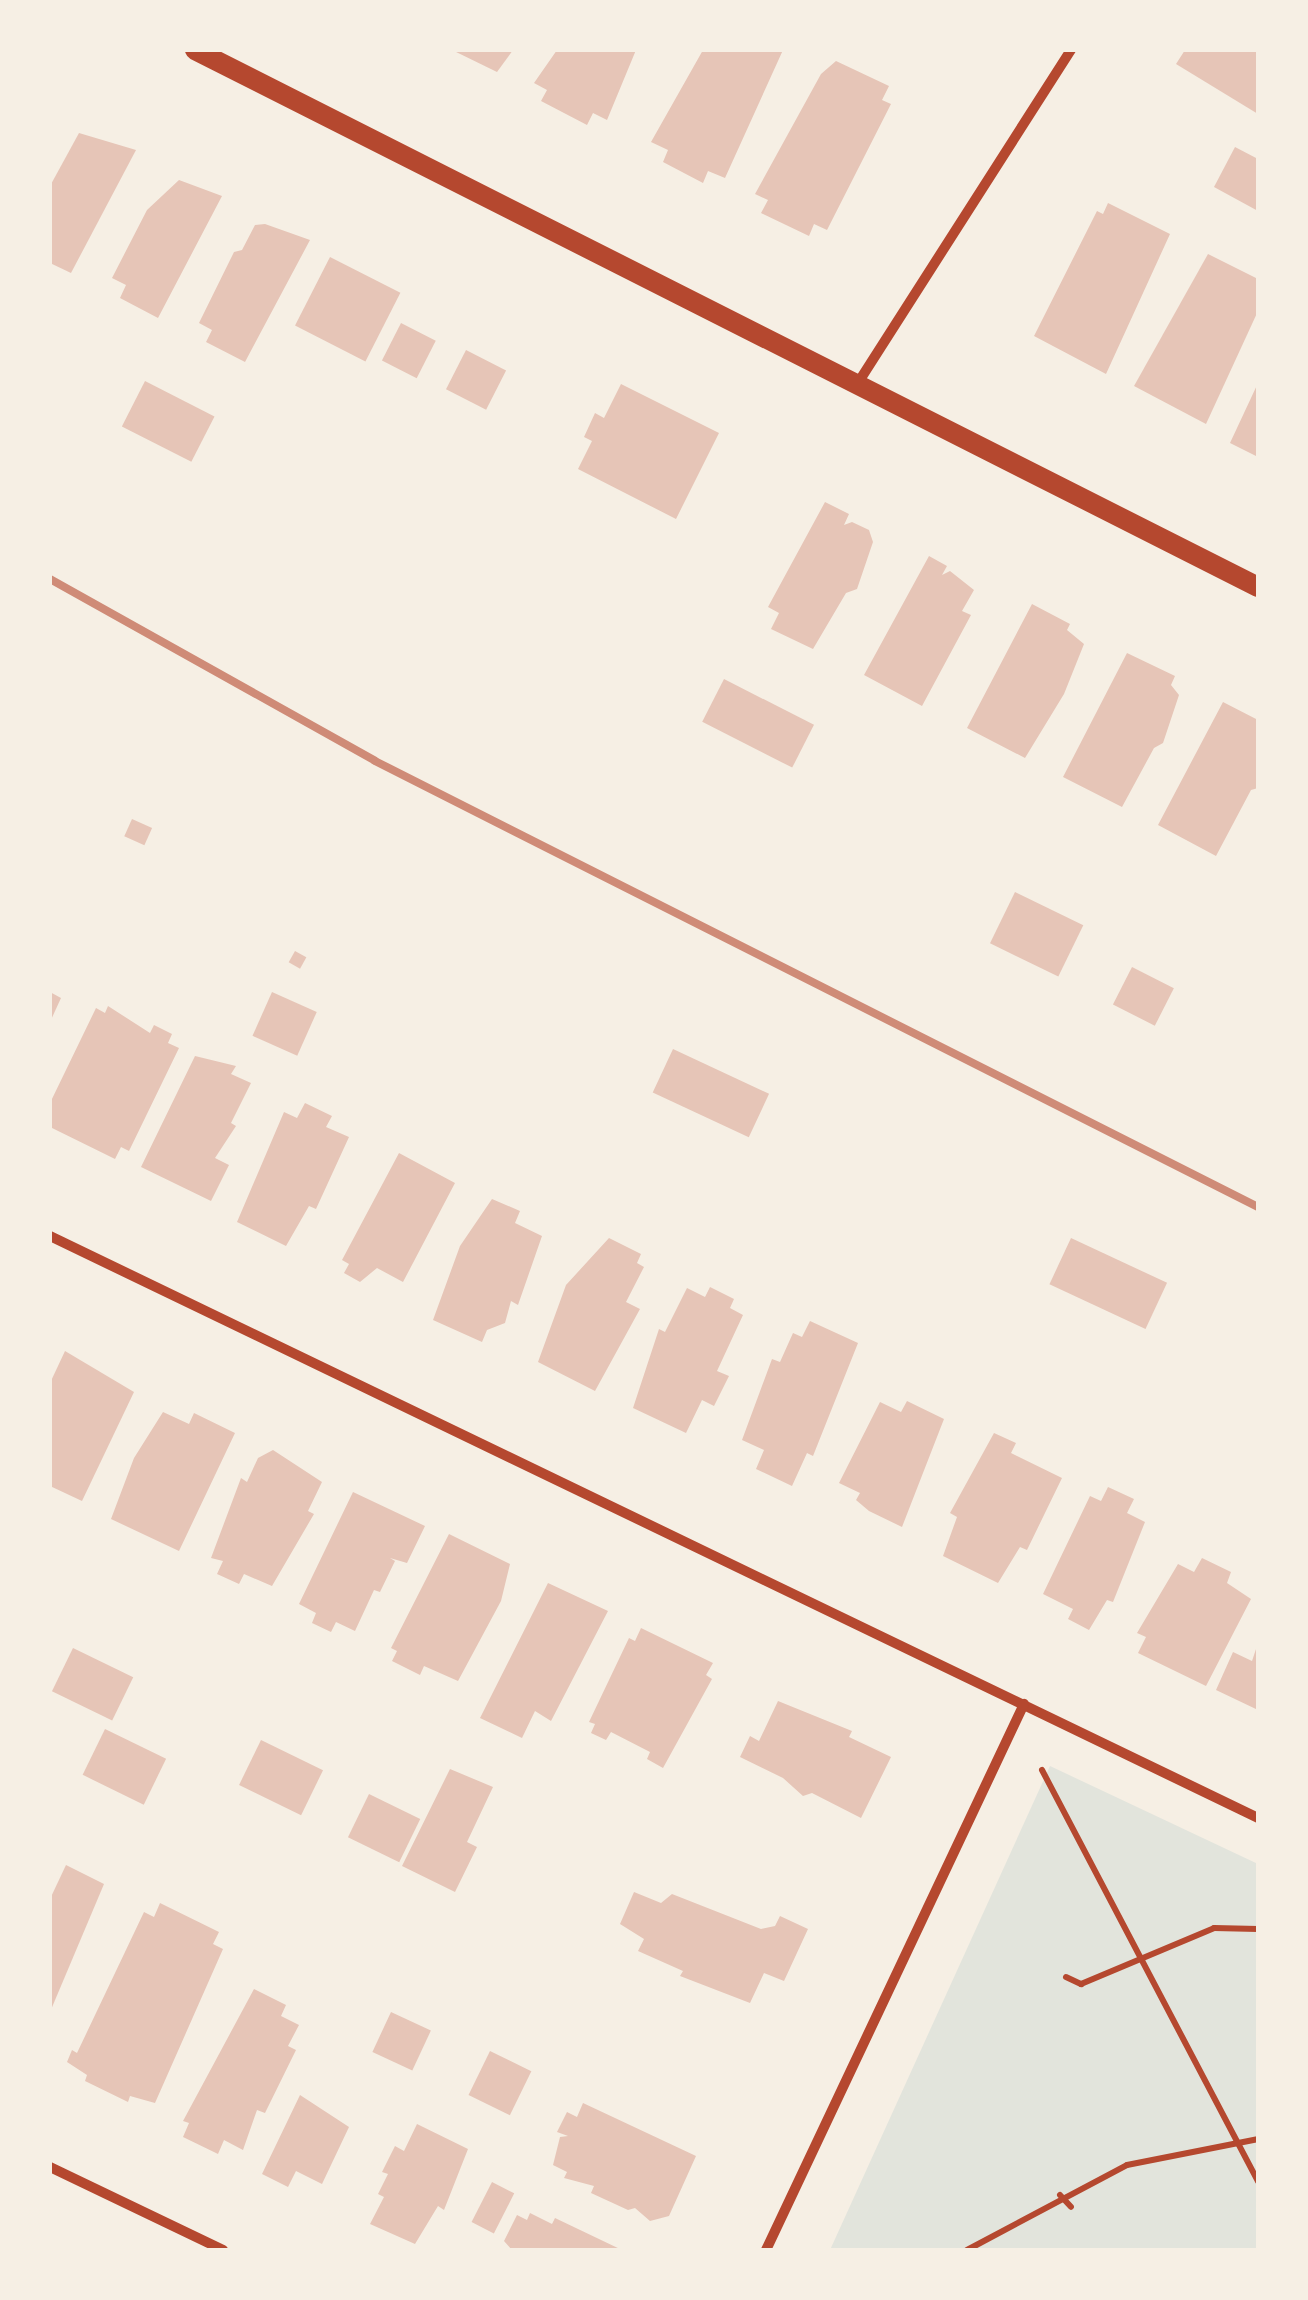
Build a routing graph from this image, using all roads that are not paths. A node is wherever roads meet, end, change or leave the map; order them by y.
1 (195, 50) edge
2 (1071, 50) edge
3 (856, 387) junction
4 (1258, 587) edge
5 (50, 1236) edge
6 (1024, 1704) junction
7 (1258, 1818) edge
8 (50, 2167) edge
9 (223, 2250) edge
10 (766, 2250) edge

1 - 3 main road
2 - 3 street
3 - 4 main road
5 - 6 street
6 - 7 street
6 - 10 street
8 - 9 street

